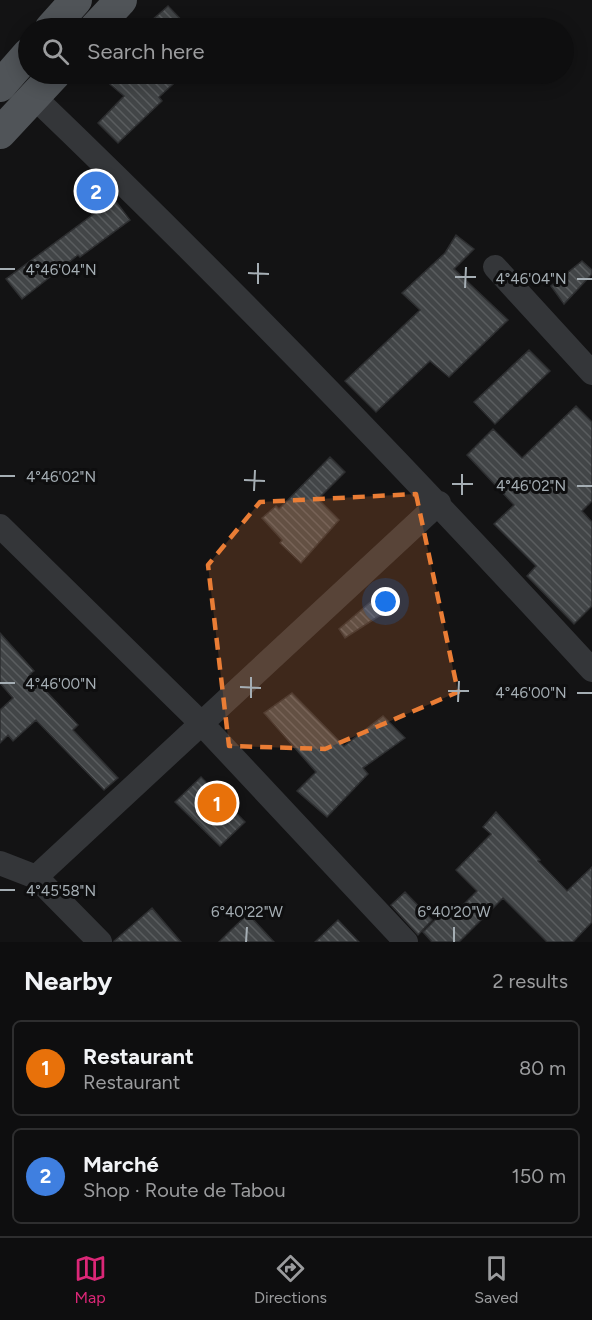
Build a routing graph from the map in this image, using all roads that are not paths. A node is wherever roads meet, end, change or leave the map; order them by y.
1 (76, 0) edge
2 (121, 0) edge
3 (60, 18) edge
4 (104, 18) edge
5 (18, 65) edge
6 (46, 84) edge
7 (0, 86) edge
8 (34, 97) junction
9 (0, 133) edge
10 (495, 267) dead end
11 (592, 373) edge
12 (439, 503) junction
13 (0, 526) edge
14 (592, 670) edge
15 (201, 724) junction
16 (0, 863) edge
17 (36, 877) junction
18 (100, 942) edge
19 (406, 942) edge

1 - 3 main road
2 - 4 main road
5 - 7 main road
6 - 8 main road
8 - 9 main road
8 - 12 street
10 - 11 street
12 - 14 street
12 - 15 street
13 - 15 street
15 - 17 street
15 - 19 street
16 - 17 street
17 - 18 street

